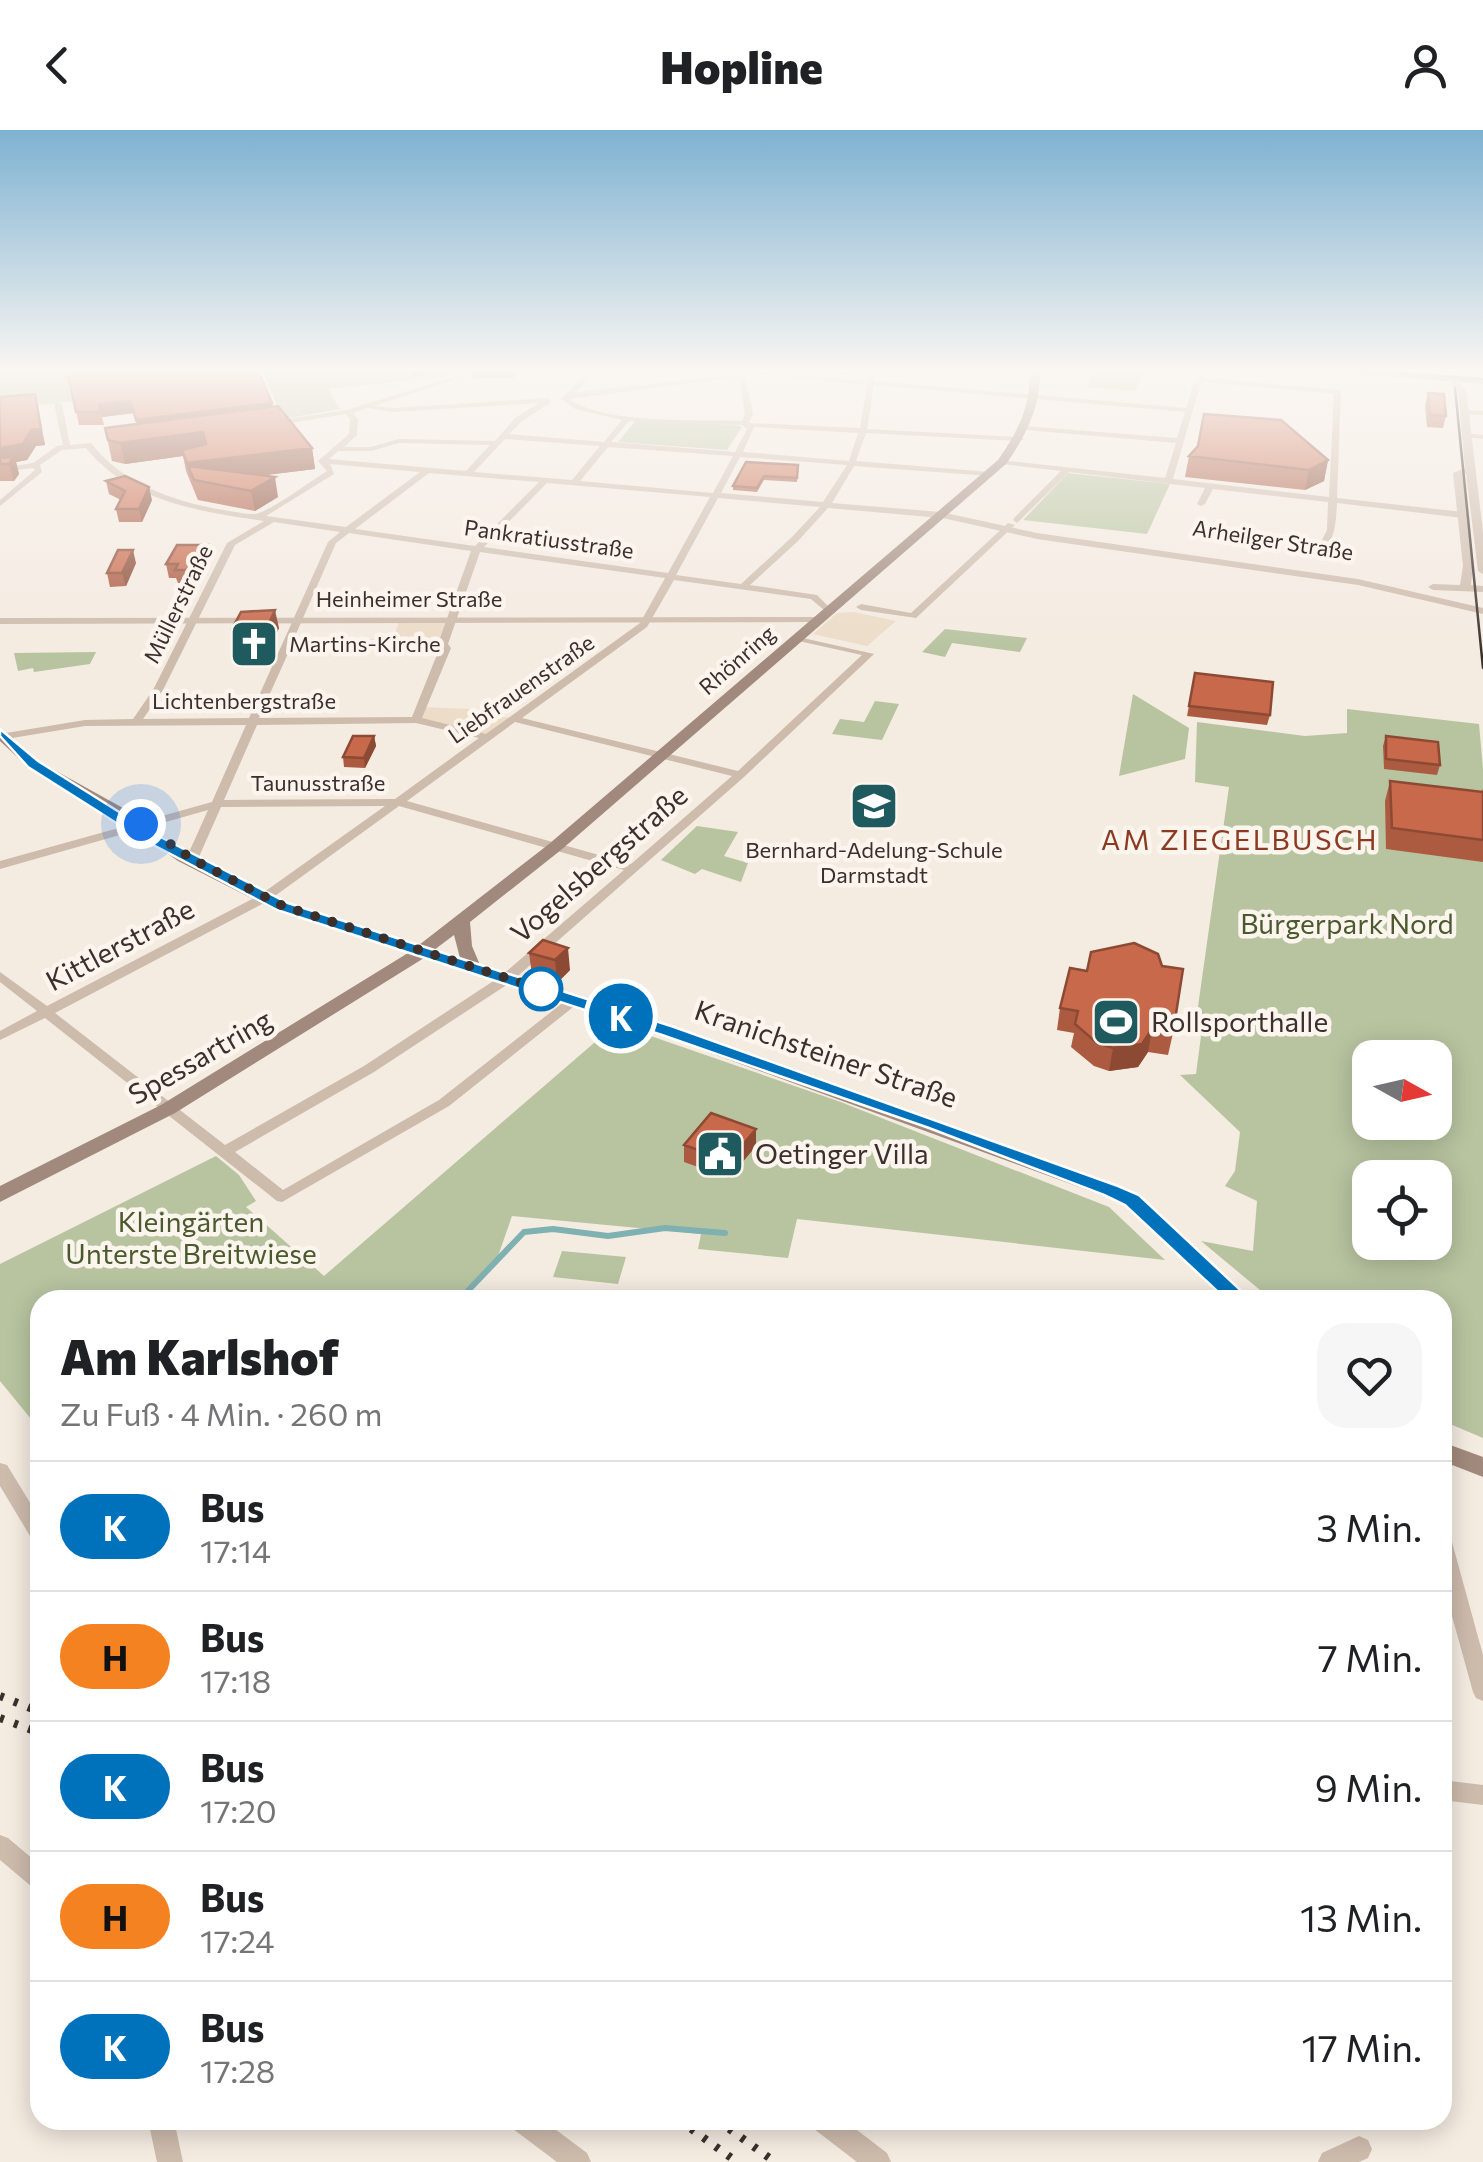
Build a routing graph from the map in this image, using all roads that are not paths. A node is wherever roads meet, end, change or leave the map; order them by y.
1 (39, 463) edge
2 (103, 463) edge
3 (323, 463) edge
4 (344, 463) edge
5 (479, 463) edge
6 (592, 463) edge
7 (733, 463) edge
8 (840, 463) edge
9 (1001, 463) edge
10 (1009, 463) edge
11 (1174, 463) edge
12 (1334, 463) edge
13 (856, 464) junction
14 (35, 465) junction
15 (0, 470) edge
16 (428, 470) junction
17 (1066, 470) junction
18 (1477, 470) edge
19 (470, 473) junction
20 (990, 474) junction
21 (546, 480) junction
22 (1169, 480) junction
23 (575, 482) junction
24 (1210, 486) junction
25 (716, 493) junction
26 (1332, 500) junction
27 (0, 504) edge
28 (830, 504) junction
29 (1201, 504) dead end
30 (941, 515) junction
31 (1463, 515) junction
32 (258, 517) junction
33 (272, 520) junction
34 (1012, 525) junction
35 (348, 532) junction
36 (476, 550) junction
37 (1320, 552) dead end
38 (1483, 571) edge
39 (674, 576) junction
40 (743, 587) junction
41 (1483, 589) edge
42 (1455, 593) junction
43 (861, 607) dead end
44 (1483, 611) edge
45 (821, 613) junction
46 (452, 618) junction
47 (650, 618) junction
48 (190, 620) junction
49 (0, 622) edge
50 (299, 622) junction
51 (797, 638) junction
52 (443, 644) junction
53 (287, 646) junction
54 (416, 720) junction
55 (514, 720) junction
56 (254, 721) junction
57 (136, 722) junction
58 (1, 736) edge
59 (488, 737) junction
60 (659, 757) junction
61 (740, 776) junction
62 (398, 802) junction
63 (216, 804) junction
64 (137, 826) junction
65 (555, 847) junction
66 (192, 859) junction
67 (0, 865) edge
68 (635, 869) junction
69 (264, 898) junction
70 (461, 921) junction
71 (420, 953) junction
72 (473, 969) junction
73 (0, 976) edge
74 (506, 979) junction
75 (575, 1000) junction
76 (47, 1012) junction
77 (0, 1036) edge
78 (168, 1108) junction
79 (224, 1152) junction
80 (0, 1196) edge
81 (1229, 1290) edge
82 (1452, 1455) edge
83 (1483, 1467) edge
84 (0, 1470) edge
85 (30, 1519) edge
86 (1452, 1579) edge
87 (1483, 1692) edge
88 (1452, 1791) edge
89 (1483, 1795) edge
90 (0, 1846) edge
91 (30, 1871) edge
92 (164, 2130) edge
93 (535, 2130) edge
94 (835, 2130) edge
95 (1359, 2149) dead end
96 (170, 2162) edge
97 (578, 2162) edge
98 (878, 2162) edge
99 (1330, 2162) edge

1 - 14 street
2 - 32 street, Pankratiusstraße
3 - 32 street
4 - 16 street, Arheilger Straße
5 - 19 street
6 - 23 street
7 - 25 street, Liebfrauenstraße
8 - 13 street
9 - 20 main road, Rhönring
10 - 17 street
11 - 22 street
12 - 26 street
13 - 20 street
13 - 28 street
14 - 15 street
14 - 27 street
16 - 19 street, Arheilger Straße
16 - 35 street
17 - 22 street
17 - 34 street
18 - 31 street
18 - 38 street
19 - 21 street, Arheilger Straße
20 - 30 main road, Rhönring
21 - 23 street, Arheilger Straße
21 - 36 street
22 - 24 street
23 - 25 street, Arheilger Straße
24 - 26 street
24 - 29 street
25 - 28 street, Arheilger Straße
25 - 39 street, Liebfrauenstraße
26 - 31 street
26 - 37 street
28 - 30 street, Arheilger Straße
28 - 40 street
30 - 34 street, Arheilger Straße
30 - 45 main road, Rhönring
31 - 42 street
32 - 33 street, Pankratiusstraße
33 - 35 street, Pankratiusstraße
33 - 48 street, Müllerstraße
34 - 42 street, Arheilger Straße
34 - 43 street
35 - 36 street, Pankratiusstraße
35 - 50 street
36 - 39 street, Pankratiusstraße
36 - 46 street
39 - 40 street, Pankratiusstraße
39 - 47 street, Liebfrauenstraße
40 - 45 street, Pankratiusstraße
41 - 42 street, Arheilger Straße
42 - 44 street, Arheilger Straße
45 - 47 street, Heinheimer Straße
45 - 51 main road, Rhönring
46 - 47 street, Heinheimer Straße
46 - 50 street, Heinheimer Straße
46 - 52 street
47 - 55 street, Liebfrauenstraße
48 - 49 street, Heinheimer Straße
48 - 50 street, Heinheimer Straße
48 - 57 street, Müllerstraße
50 - 53 street
51 - 60 main road, Rhönring
51 - 61 street, Vogelsbergstraße
52 - 53 street
52 - 54 street
53 - 56 street
54 - 56 street, Lichtenbergstraße
54 - 59 street, Lichtenbergstraße
55 - 59 street, Liebfrauenstraße
55 - 60 street
56 - 57 street, Lichtenbergstraße
56 - 63 street
57 - 58 street, Lichtenbergstraße
58 - 64 main road, Kranichsteiner Straße
59 - 62 street, Liebfrauenstraße
60 - 61 street
60 - 65 main road, Rhönring
61 - 68 street, Vogelsbergstraße
62 - 63 street, Taunusstraße
62 - 65 street, Taunusstraße
62 - 69 street, Liebfrauenstraße
63 - 64 street, Taunusstraße
63 - 66 street
64 - 66 main road, Kranichsteiner Straße
64 - 67 street, Taunusstraße
65 - 68 street, Taunusstraße
65 - 70 main road, Rhönring
66 - 69 main road, Kranichsteiner Straße
68 - 74 street, Vogelsbergstraße
69 - 71 main road, Kranichsteiner Straße
69 - 76 street, Kittlerstraße
70 - 71 main road, Rhönring
70 - 72 main road
71 - 72 main road, Kranichsteiner Straße
71 - 78 main road, Spessartring
72 - 74 main road, Kranichsteiner Straße
73 - 76 street
74 - 75 main road, Kranichsteiner Straße
74 - 79 street, Vogelsbergstraße
75 - 79 street
75 - 81 main road, Kranichsteiner Straße
76 - 77 street, Kittlerstraße
76 - 78 street
78 - 79 street
78 - 80 main road, Spessartring
82 - 83 main road
84 - 85 street
86 - 87 street
88 - 89 street
90 - 91 street
92 - 96 street
93 - 97 street
94 - 98 street
95 - 99 street

